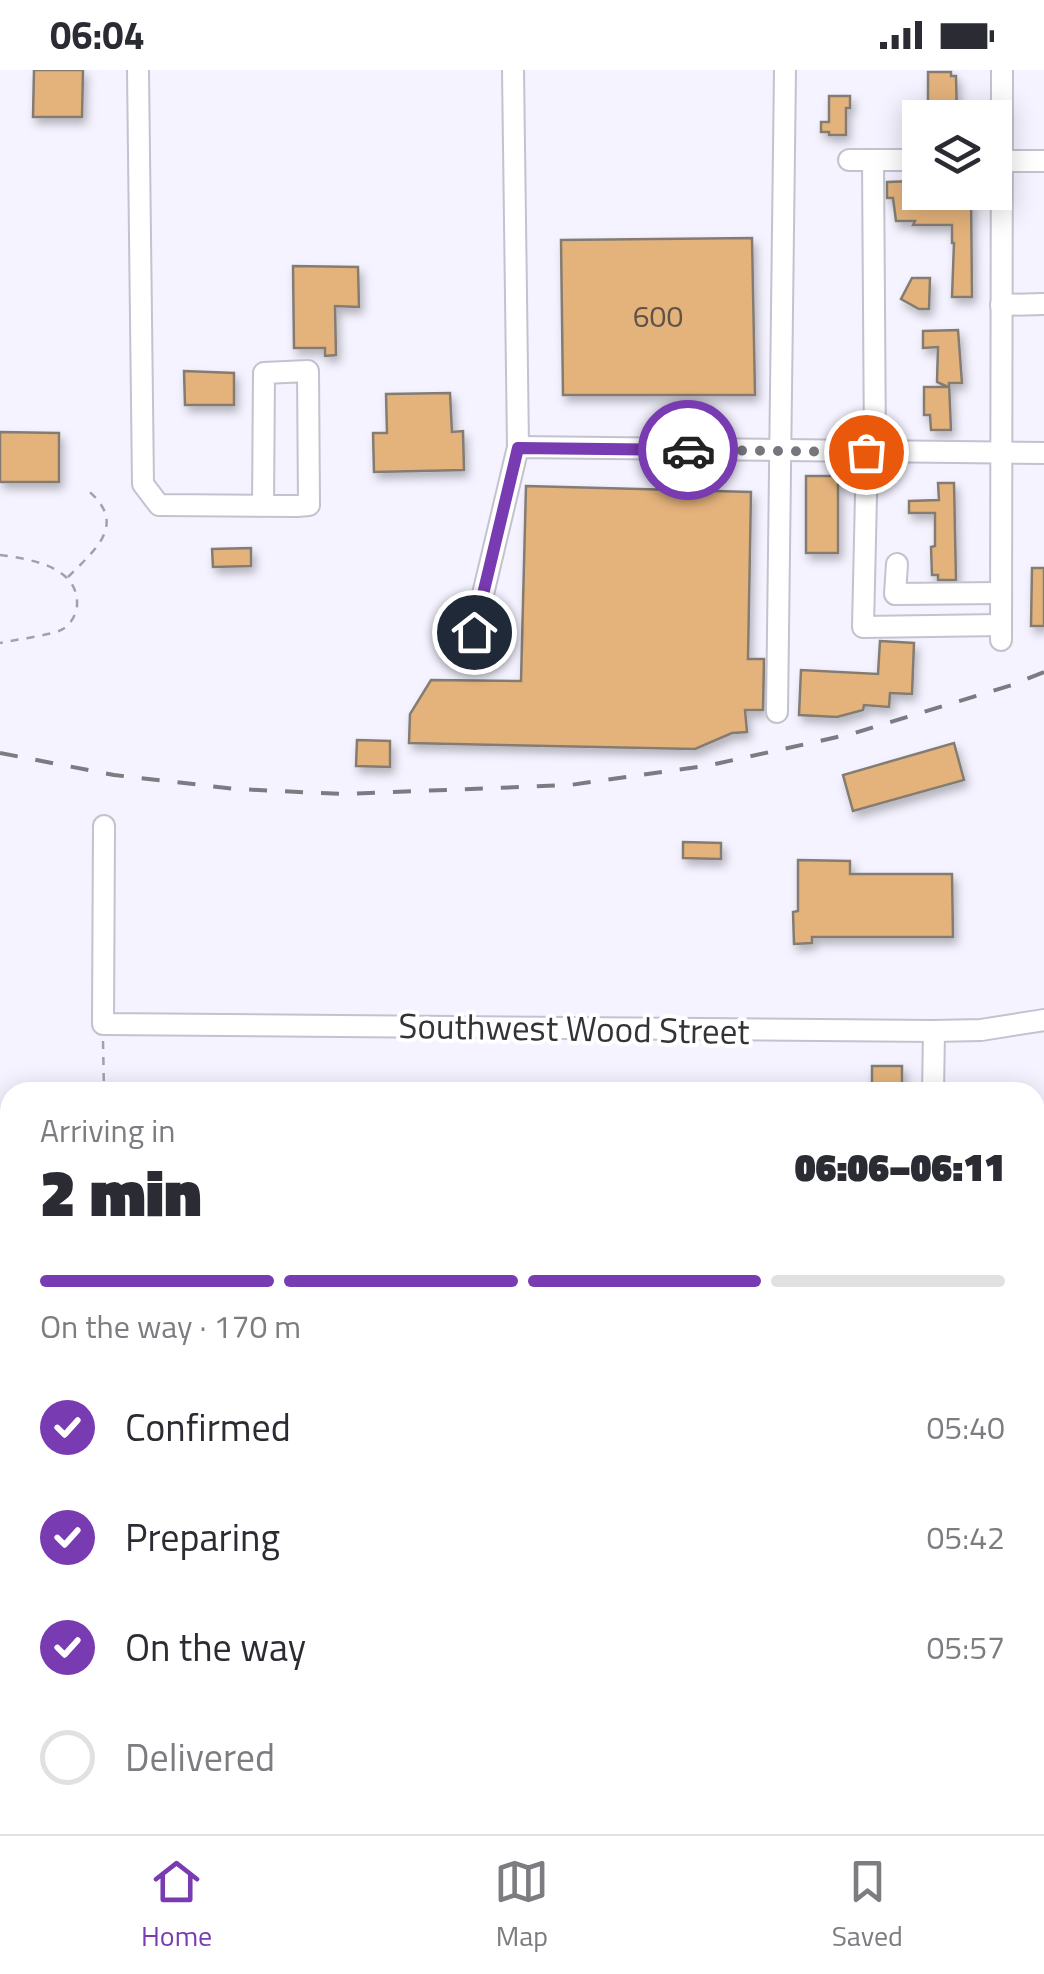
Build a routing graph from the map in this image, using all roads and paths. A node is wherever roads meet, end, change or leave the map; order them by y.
1 (138, 70) edge
2 (513, 70) edge
3 (784, 70) edge
4 (1002, 70) edge
5 (1001, 100) edge
6 (850, 160) dead end
7 (873, 160) junction
8 (902, 160) edge
9 (1012, 161) edge
10 (1044, 161) edge
11 (999, 210) edge
12 (1044, 304) edge
13 (1001, 305) junction
14 (518, 448) junction
15 (781, 451) junction
16 (871, 452) junction
17 (1000, 453) junction
18 (1044, 453) edge
19 (85, 488) dead end
20 (262, 506) junction
21 (0, 555) edge
22 (897, 564) dead end
23 (68, 577) junction
24 (1000, 593) junction
25 (474, 632) dead end
26 (0, 643) edge
27 (777, 712) dead end
28 (104, 826) dead end
29 (1044, 1020) edge
30 (103, 1024) junction
31 (934, 1031) junction
32 (104, 1082) edge
33 (933, 1082) edge

1 - 20 street
2 - 14 street
3 - 15 street
4 - 5 street
6 - 7 street
7 - 8 street
7 - 16 street
9 - 10 street
11 - 13 street
12 - 13 street
13 - 17 street
14 - 15 street
14 - 25 street
15 - 16 street
15 - 27 street
16 - 17 street
16 - 24 street
17 - 18 street
17 - 24 street
19 - 23 path
20 - 20 street
21 - 23 path
22 - 24 street
23 - 26 path
28 - 30 street
29 - 31 street, Southwest Wood Street
30 - 31 street, Southwest Wood Street
30 - 32 path
31 - 33 street

